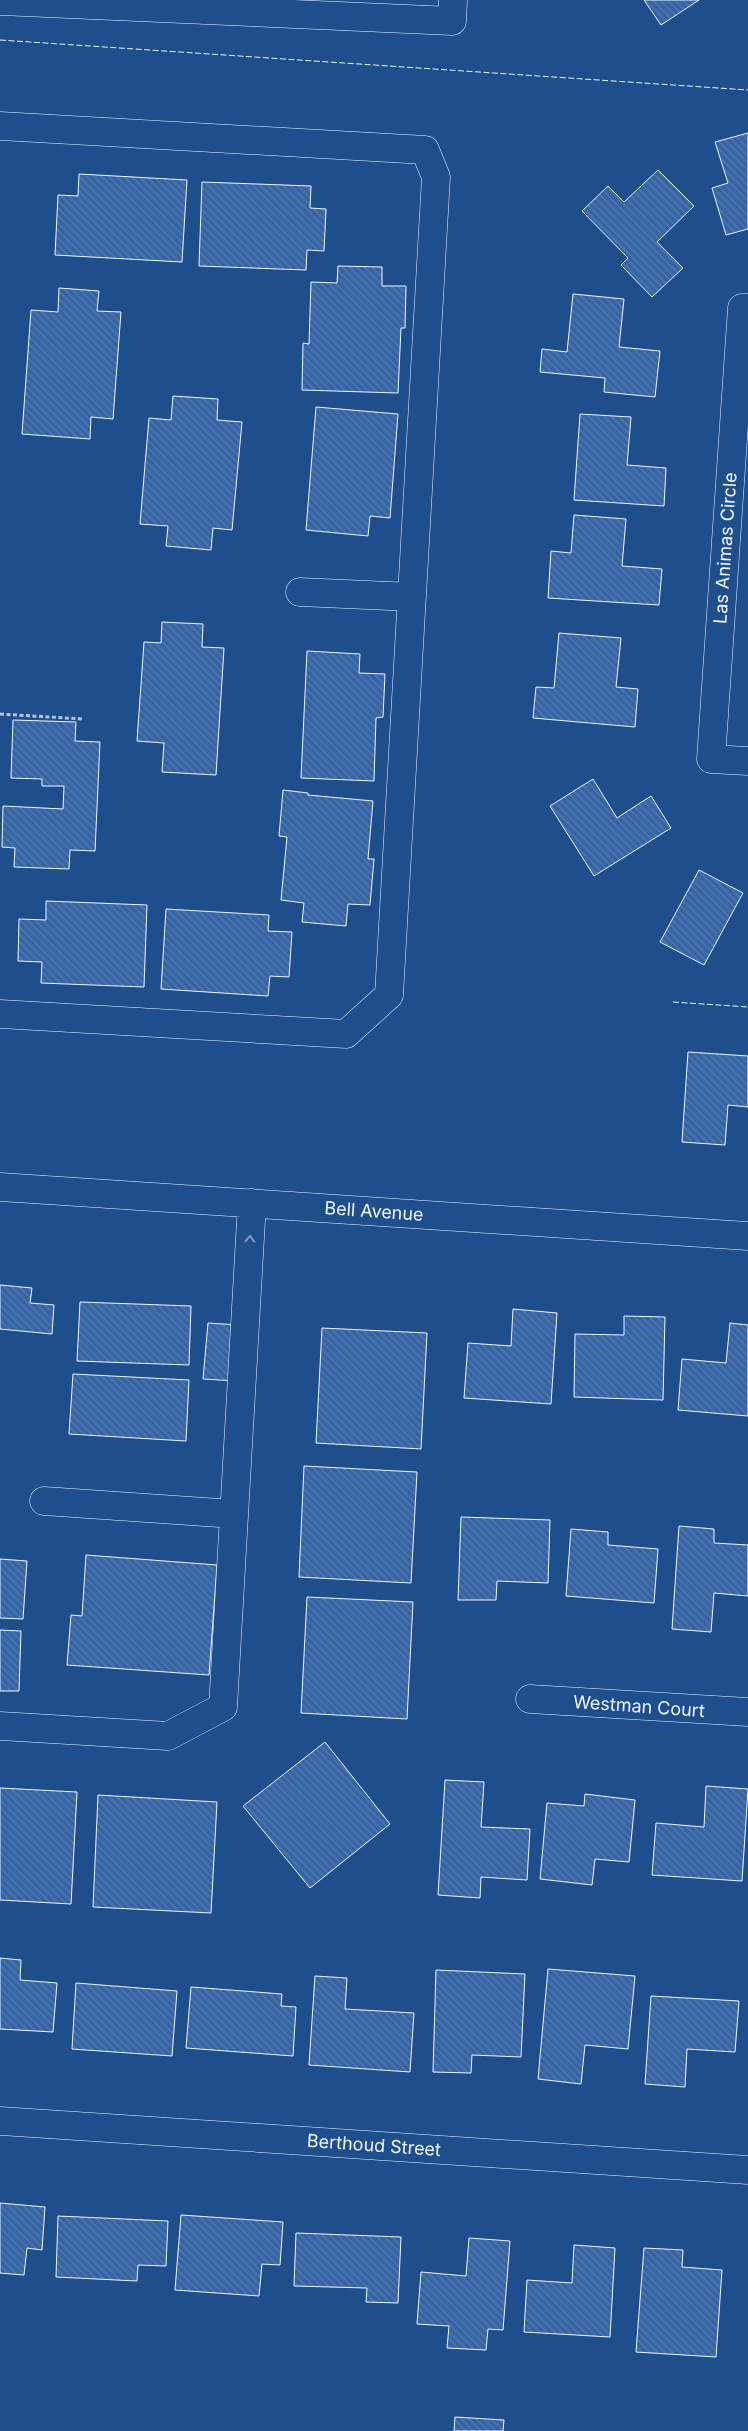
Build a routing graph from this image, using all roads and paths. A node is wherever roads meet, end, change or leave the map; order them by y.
1 (453, 0) edge
2 (0, 1) edge
3 (0, 126) edge
4 (748, 308) edge
5 (300, 592) dead end
6 (412, 597) junction
7 (0, 714) edge
8 (83, 719) dead end
9 (748, 761) edge
10 (0, 1014) edge
11 (0, 1186) edge
12 (252, 1203) junction
13 (748, 1236) edge
14 (44, 1501) dead end
15 (234, 1514) junction
16 (530, 1699) dead end
17 (748, 1712) edge
18 (0, 1726) edge
19 (0, 2121) edge
20 (748, 2170) edge

1 - 2 street
3 - 6 street
4 - 9 street, Las Animas Circle
5 - 6 street
6 - 10 street
7 - 8 path
11 - 12 street, Bell Avenue
12 - 13 street, Bell Avenue
15 -> 12 street
14 - 15 street
15 - 18 street
16 - 17 street, Westman Court
19 - 20 street, Berthoud Street

